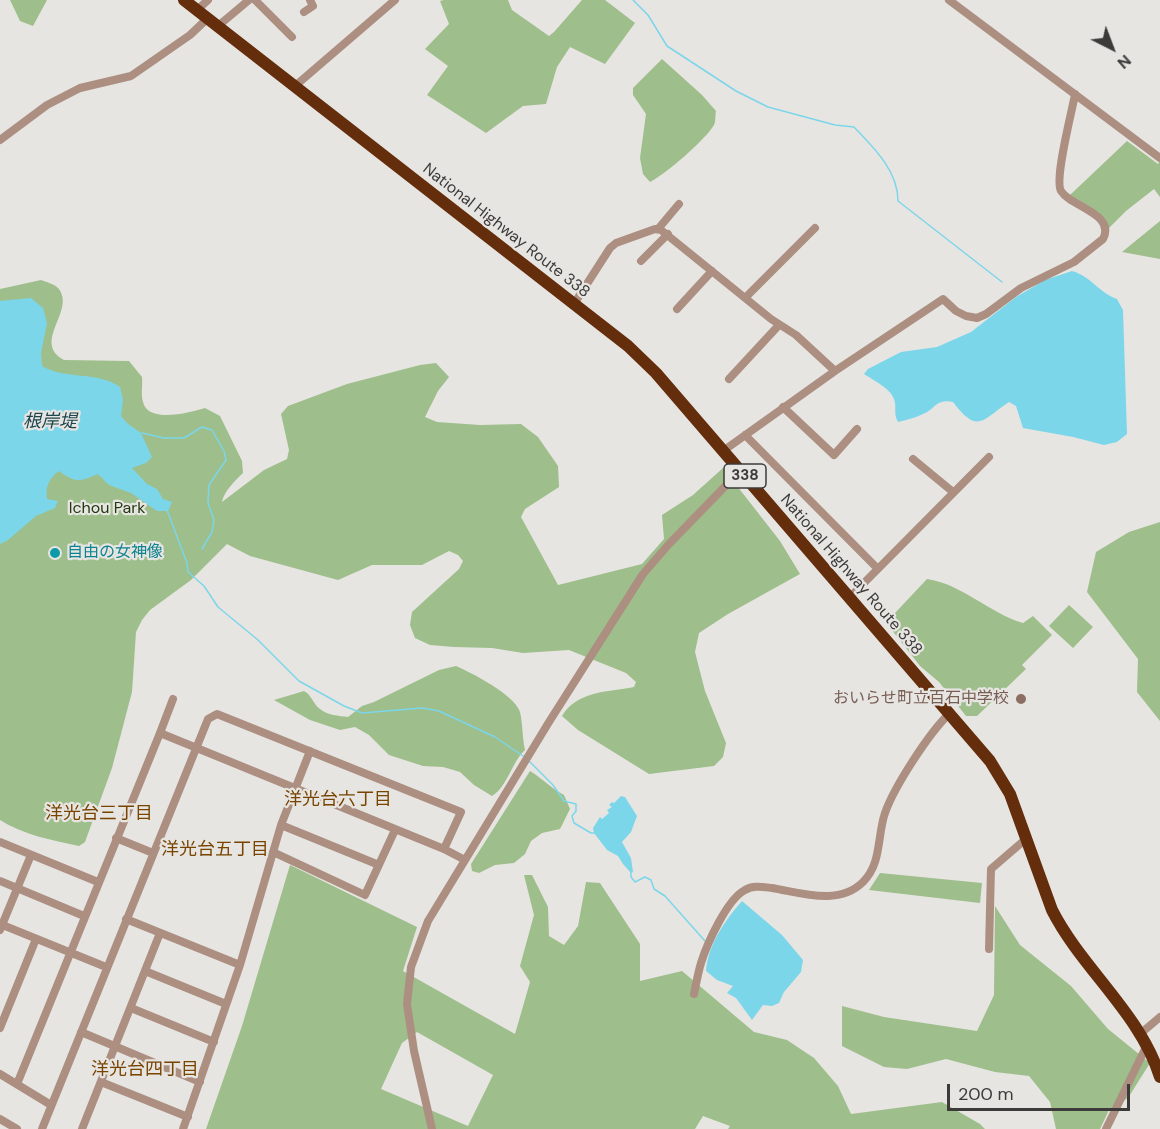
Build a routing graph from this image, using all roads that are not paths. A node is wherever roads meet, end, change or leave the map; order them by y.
1 (184, 0) edge
2 (208, 0) edge
3 (249, 0) edge
4 (255, 0) edge
5 (310, 0) edge
6 (395, 0) edge
7 (949, 0) edge
8 (197, 10) junction
9 (304, 12) dead end
10 (213, 22) junction
11 (291, 37) dead end
12 (295, 86) junction
13 (1074, 94) junction
14 (0, 140) edge
15 (1160, 158) edge
16 (680, 204) dead end
17 (815, 228) dead end
18 (658, 230) junction
19 (668, 234) junction
20 (641, 261) dead end
21 (712, 271) junction
22 (745, 298) junction
23 (574, 304) junction
24 (677, 309) dead end
25 (779, 325) junction
26 (835, 370) junction
27 (729, 379) dead end
28 (783, 407) junction
29 (857, 429) dead end
30 (745, 435) junction
31 (723, 451) junction
32 (989, 457) dead end
33 (913, 459) dead end
34 (740, 471) junction
35 (953, 492) junction
36 (877, 568) junction
37 (850, 597) junction
38 (173, 699) dead end
39 (949, 714) junction
40 (160, 733) junction
41 (196, 748) junction
42 (310, 751) junction
43 (296, 788) junction
44 (281, 825) junction
45 (395, 830) junction
46 (116, 838) junction
47 (1027, 838) junction
48 (0, 842) edge
49 (444, 849) junction
50 (273, 852) junction
51 (153, 853) junction
52 (31, 855) junction
53 (465, 860) junction
54 (379, 865) junction
55 (0, 881) edge
56 (98, 882) junction
57 (17, 889) junction
58 (84, 916) junction
59 (126, 919) junction
60 (1, 926) edge
61 (160, 933) junction
62 (36, 939) junction
63 (989, 949) dead end
64 (70, 952) junction
65 (240, 965) junction
66 (106, 967) junction
67 (145, 971) junction
68 (694, 994) dead end
69 (226, 1004) junction
70 (131, 1008) junction
71 (1160, 1017) edge
72 (0, 1028) edge
73 (81, 1032) junction
74 (1140, 1034) junction
75 (213, 1042) junction
76 (1147, 1045) junction
77 (116, 1047) junction
78 (0, 1074) edge
79 (1160, 1077) edge
80 (101, 1082) junction
81 (200, 1082) junction
82 (17, 1084) junction
83 (51, 1105) junction
84 (188, 1117) junction
85 (0, 1119) edge
86 (17, 1129) edge
87 (42, 1129) edge
88 (82, 1129) edge
89 (183, 1129) edge
90 (432, 1129) edge
91 (1106, 1129) edge

1 - 8 highway, National Highway Route 338 / 338
2 - 8 street
3 - 10 street
4 - 11 street
5 - 9 street
6 - 12 street
7 - 13 street
8 - 10 highway, National Highway Route 338 / 338
10 - 12 highway, National Highway Route 338 / 338
10 - 14 street
12 - 23 highway, National Highway Route 338 / 338
13 - 15 street
13 - 26 street
16 - 18 street
17 - 22 street
18 - 19 street
18 - 23 street
19 - 20 street
19 - 21 street
21 - 22 street
21 - 24 street
22 - 25 street
23 - 31 highway, National Highway Route 338 / 338
25 - 26 street
25 - 27 street
26 - 28 street
28 - 29 street
28 - 30 street
30 - 31 street
30 - 36 street
31 - 34 highway, National Highway Route 338 / 338
32 - 35 street
33 - 35 street
34 - 37 highway, National Highway Route 338 / 338
34 - 53 street
35 - 36 street
36 - 37 street
37 - 39 highway, National Highway Route 338 / 338
38 - 40 street
39 - 47 highway, National Highway Route 338 / 338
39 - 68 street
40 - 41 street
40 - 46 street
41 - 42 street
41 - 43 street
41 - 51 street
42 - 43 street
42 - 49 street
43 - 44 street
43 - 45 street
44 - 50 street
44 - 54 street
45 - 49 street
45 - 54 street
46 - 51 street
46 - 56 street
47 - 63 street
47 - 74 highway, National Highway Route 338 / 338
48 - 52 street
49 - 53 street
50 - 54 street
50 - 65 street
51 - 59 street
52 - 56 street
52 - 57 street
53 - 90 street
55 - 57 street
56 - 58 street
57 - 58 street
57 - 60 street
58 - 64 street
59 - 61 street
59 - 66 street
60 - 62 street
61 - 65 street
61 - 67 street
62 - 64 street
62 - 72 street
64 - 66 street
64 - 82 street
65 - 69 street
66 - 73 street
67 - 69 street
67 - 70 street
69 - 75 street
70 - 75 street
70 - 77 street
71 - 74 street
73 - 77 street
73 - 83 street
74 - 76 highway, National Highway Route 338 / 338
75 - 81 street
76 - 79 highway, National Highway Route 338 / 338
76 - 91 street
77 - 80 street
77 - 81 street
78 - 82 street
80 - 84 street
80 - 88 street
81 - 84 street
82 - 83 street
83 - 87 street
84 - 89 street
85 - 86 street

